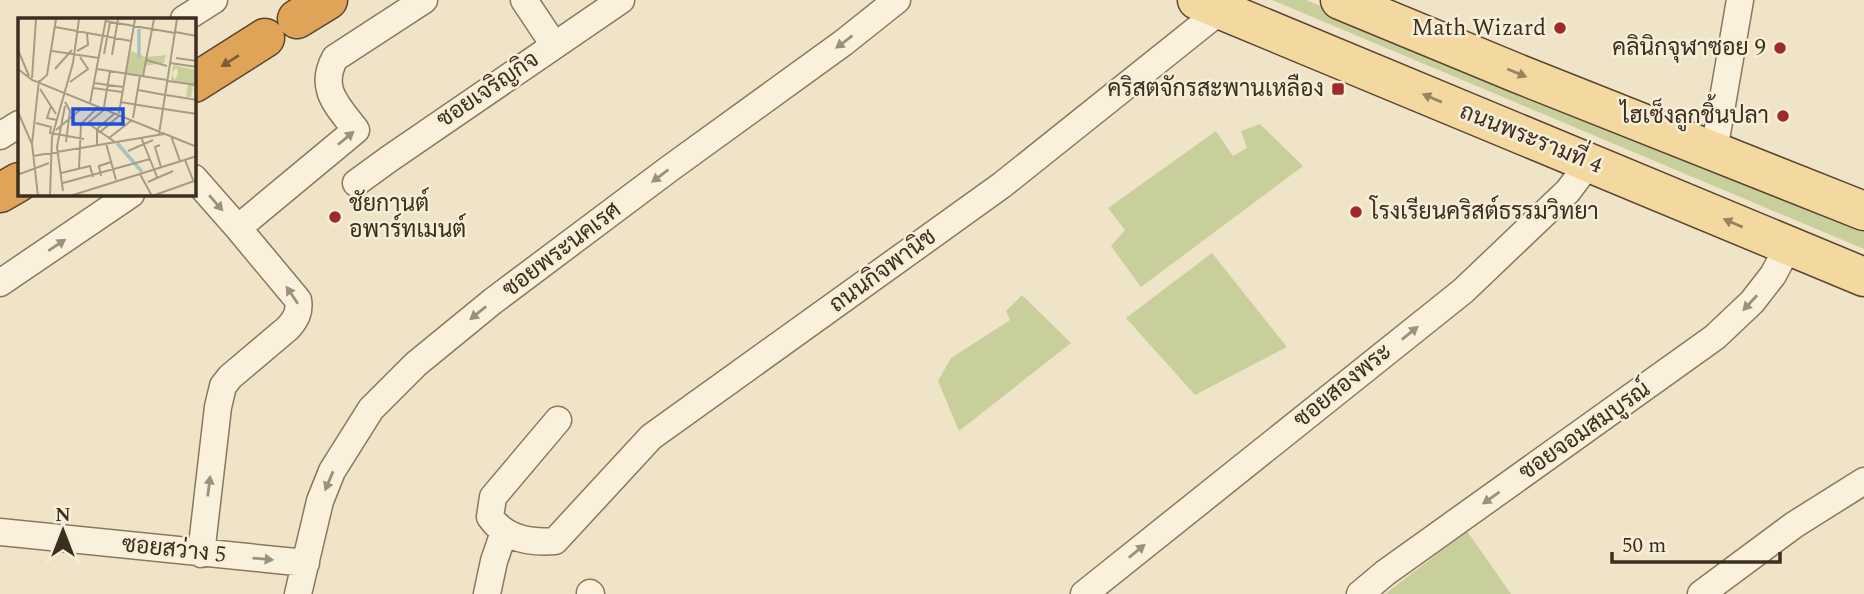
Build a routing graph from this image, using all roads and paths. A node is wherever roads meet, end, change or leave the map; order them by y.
1 (214, 0) edge
2 (424, 0) edge
3 (524, 0) edge
4 (621, 0) edge
5 (897, 0) edge
6 (1340, 0) edge
7 (1740, 0) edge
8 (1209, 5) edge
9 (186, 18) edge
10 (297, 19) edge
11 (554, 46) junction
12 (196, 82) edge
13 (18, 125) edge
14 (0, 136) edge
15 (1714, 150) junction
16 (1589, 163) junction
17 (196, 180) edge
18 (18, 183) edge
19 (356, 183) dead end
20 (0, 193) edge
21 (128, 196) edge
22 (1864, 211) edge
23 (237, 228) junction
24 (1788, 247) junction
25 (1864, 277) edge
26 (0, 283) edge
27 (558, 420) dead end
28 (1864, 481) edge
29 (0, 532) edge
30 (504, 532) junction
31 (201, 554) junction
32 (306, 563) junction
33 (298, 594) edge
34 (487, 594) edge
35 (1084, 594) edge
36 (1360, 594) edge
37 (1701, 594) edge

1 - 9 street
23 -> 2 street
3 - 11 street
4 - 11 street, ซอยเจริญกิจ
5 -> 32 street, ซอยพระนคเรศ
6 -> 15 main road
7 - 15 street
16 -> 8 main road, ถนนพระรามที่ 4
8 - 30 street, ถนนกิจพานิช
10 -> 12 highway
11 - 19 street, ซอยเจริญกิจ
13 - 14 street
15 - 22 main road
24 -> 16 main road, ถนนพระรามที่ 4
35 -> 16 street, ซอยสองพระ
17 -> 23 street
18 - 20 highway
26 -> 21 street
31 -> 23 street
24 - 25 main road, ถนนพระรามที่ 4
24 -> 36 street, ซอยจอมสมบูรณ์
27 - 30 street
28 - 37 street
29 - 31 street, ซอยสว่าง 5
30 - 34 street
31 -> 32 street, ซอยสว่าง 5
32 - 33 street, ซอยพระนคเรศ

